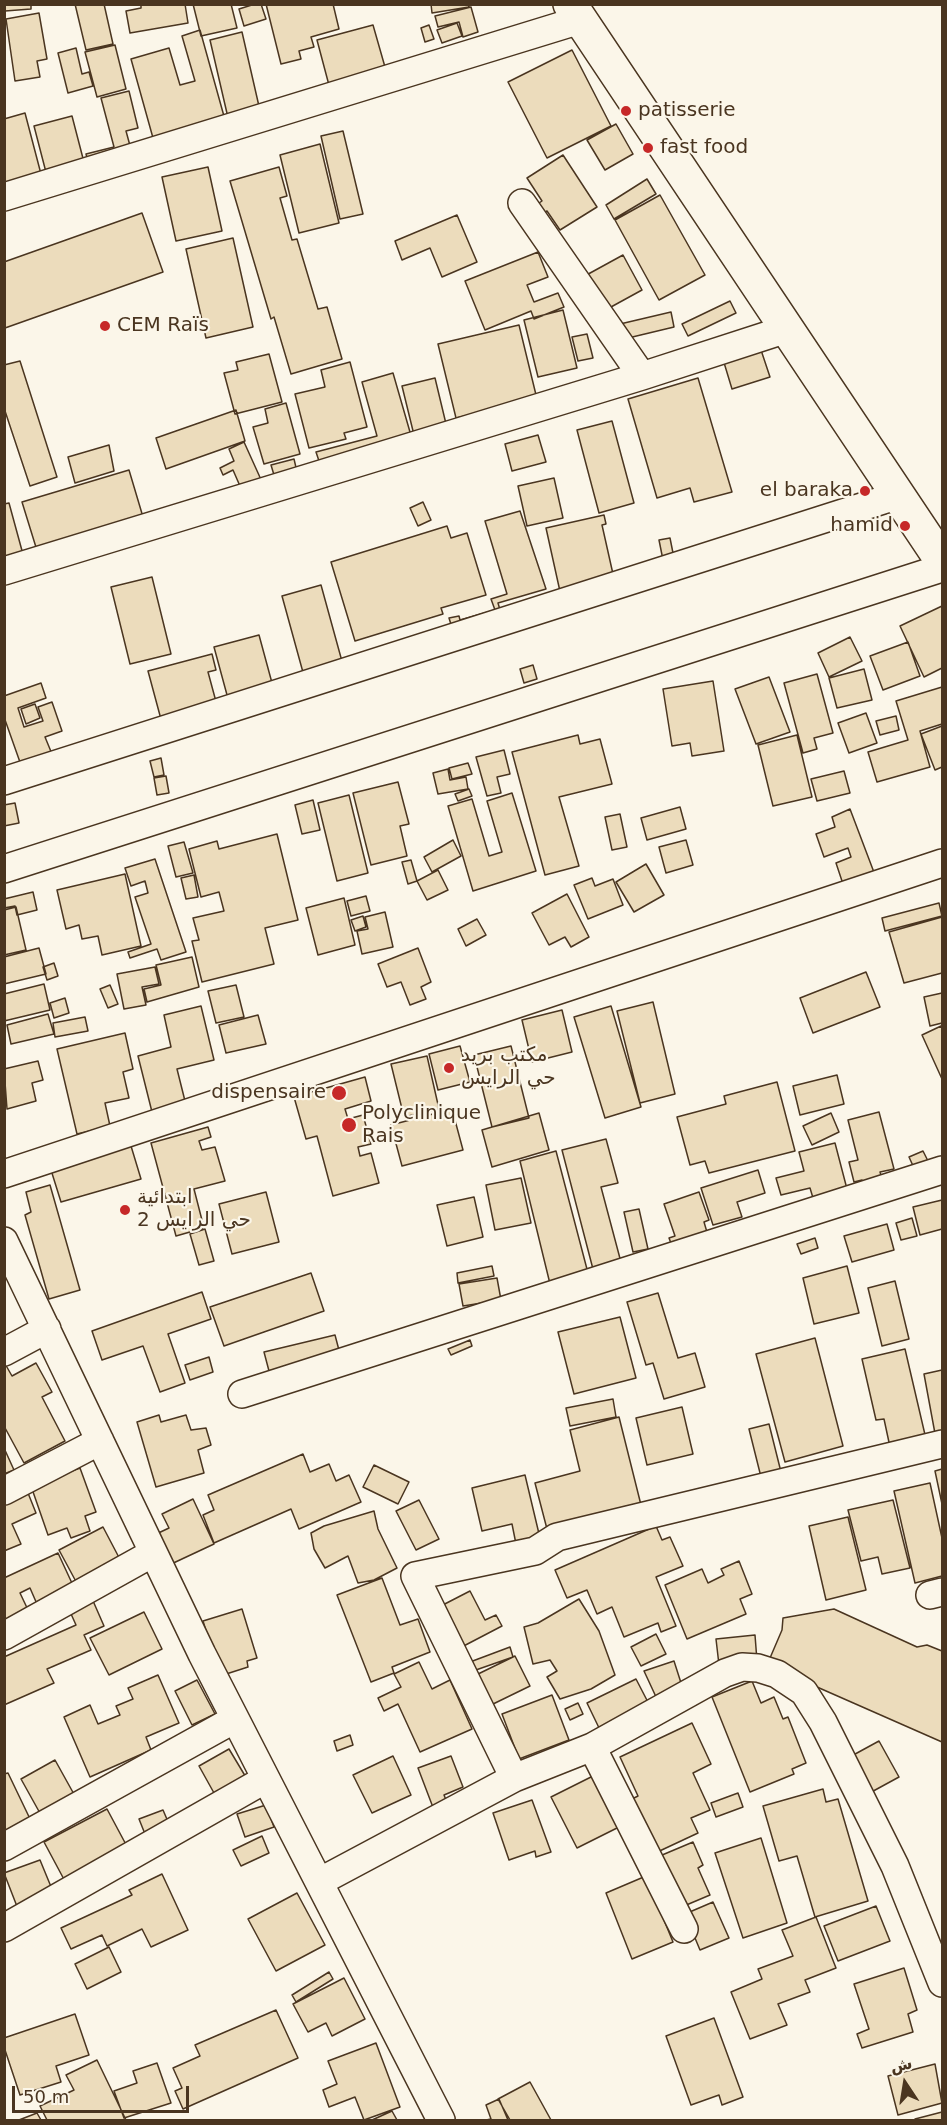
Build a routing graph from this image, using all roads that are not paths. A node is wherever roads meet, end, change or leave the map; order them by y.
1 (575, 12) edge
2 (4, 197) edge
3 (522, 203) dead end
4 (787, 329) junction
5 (642, 376) junction
6 (899, 495) junction
7 (942, 561) edge
8 (942, 568) edge
9 (4, 571) edge
10 (4, 781) edge
11 (942, 863) edge
12 (4, 869) edge
13 (942, 1170) edge
14 (4, 1174) edge
15 (4, 1241) edge
16 (47, 1329) junction
17 (4, 1352) edge
18 (242, 1394) dead end
19 (100, 1441) junction
20 (942, 1444) edge
21 (4, 1491) edge
22 (153, 1553) junction
23 (4, 1636) edge
24 (235, 1719) junction
25 (592, 1747) junction
26 (514, 1778) junction
27 (266, 1779) junction
28 (4, 1847) edge
29 (319, 1882) junction
30 (4, 1928) edge
31 (684, 1929) dead end
32 (942, 1983) edge
33 (441, 2121) edge

1 - 2 street
1 - 4 main road
3 - 5 street
4 - 5 street
4 - 6 main road
5 - 9 street
6 - 7 main road
6 - 10 street
8 - 12 street
11 - 14 street
13 - 18 street
15 - 16 street
16 - 17 street
16 - 19 street
19 - 21 street
19 - 22 street
20 - 26 street
22 - 23 street
22 - 24 street
24 - 27 street
24 - 28 street
25 - 26 street
25 - 31 street
25 - 32 street
26 - 29 street
27 - 29 street
27 - 30 street
29 - 33 street

